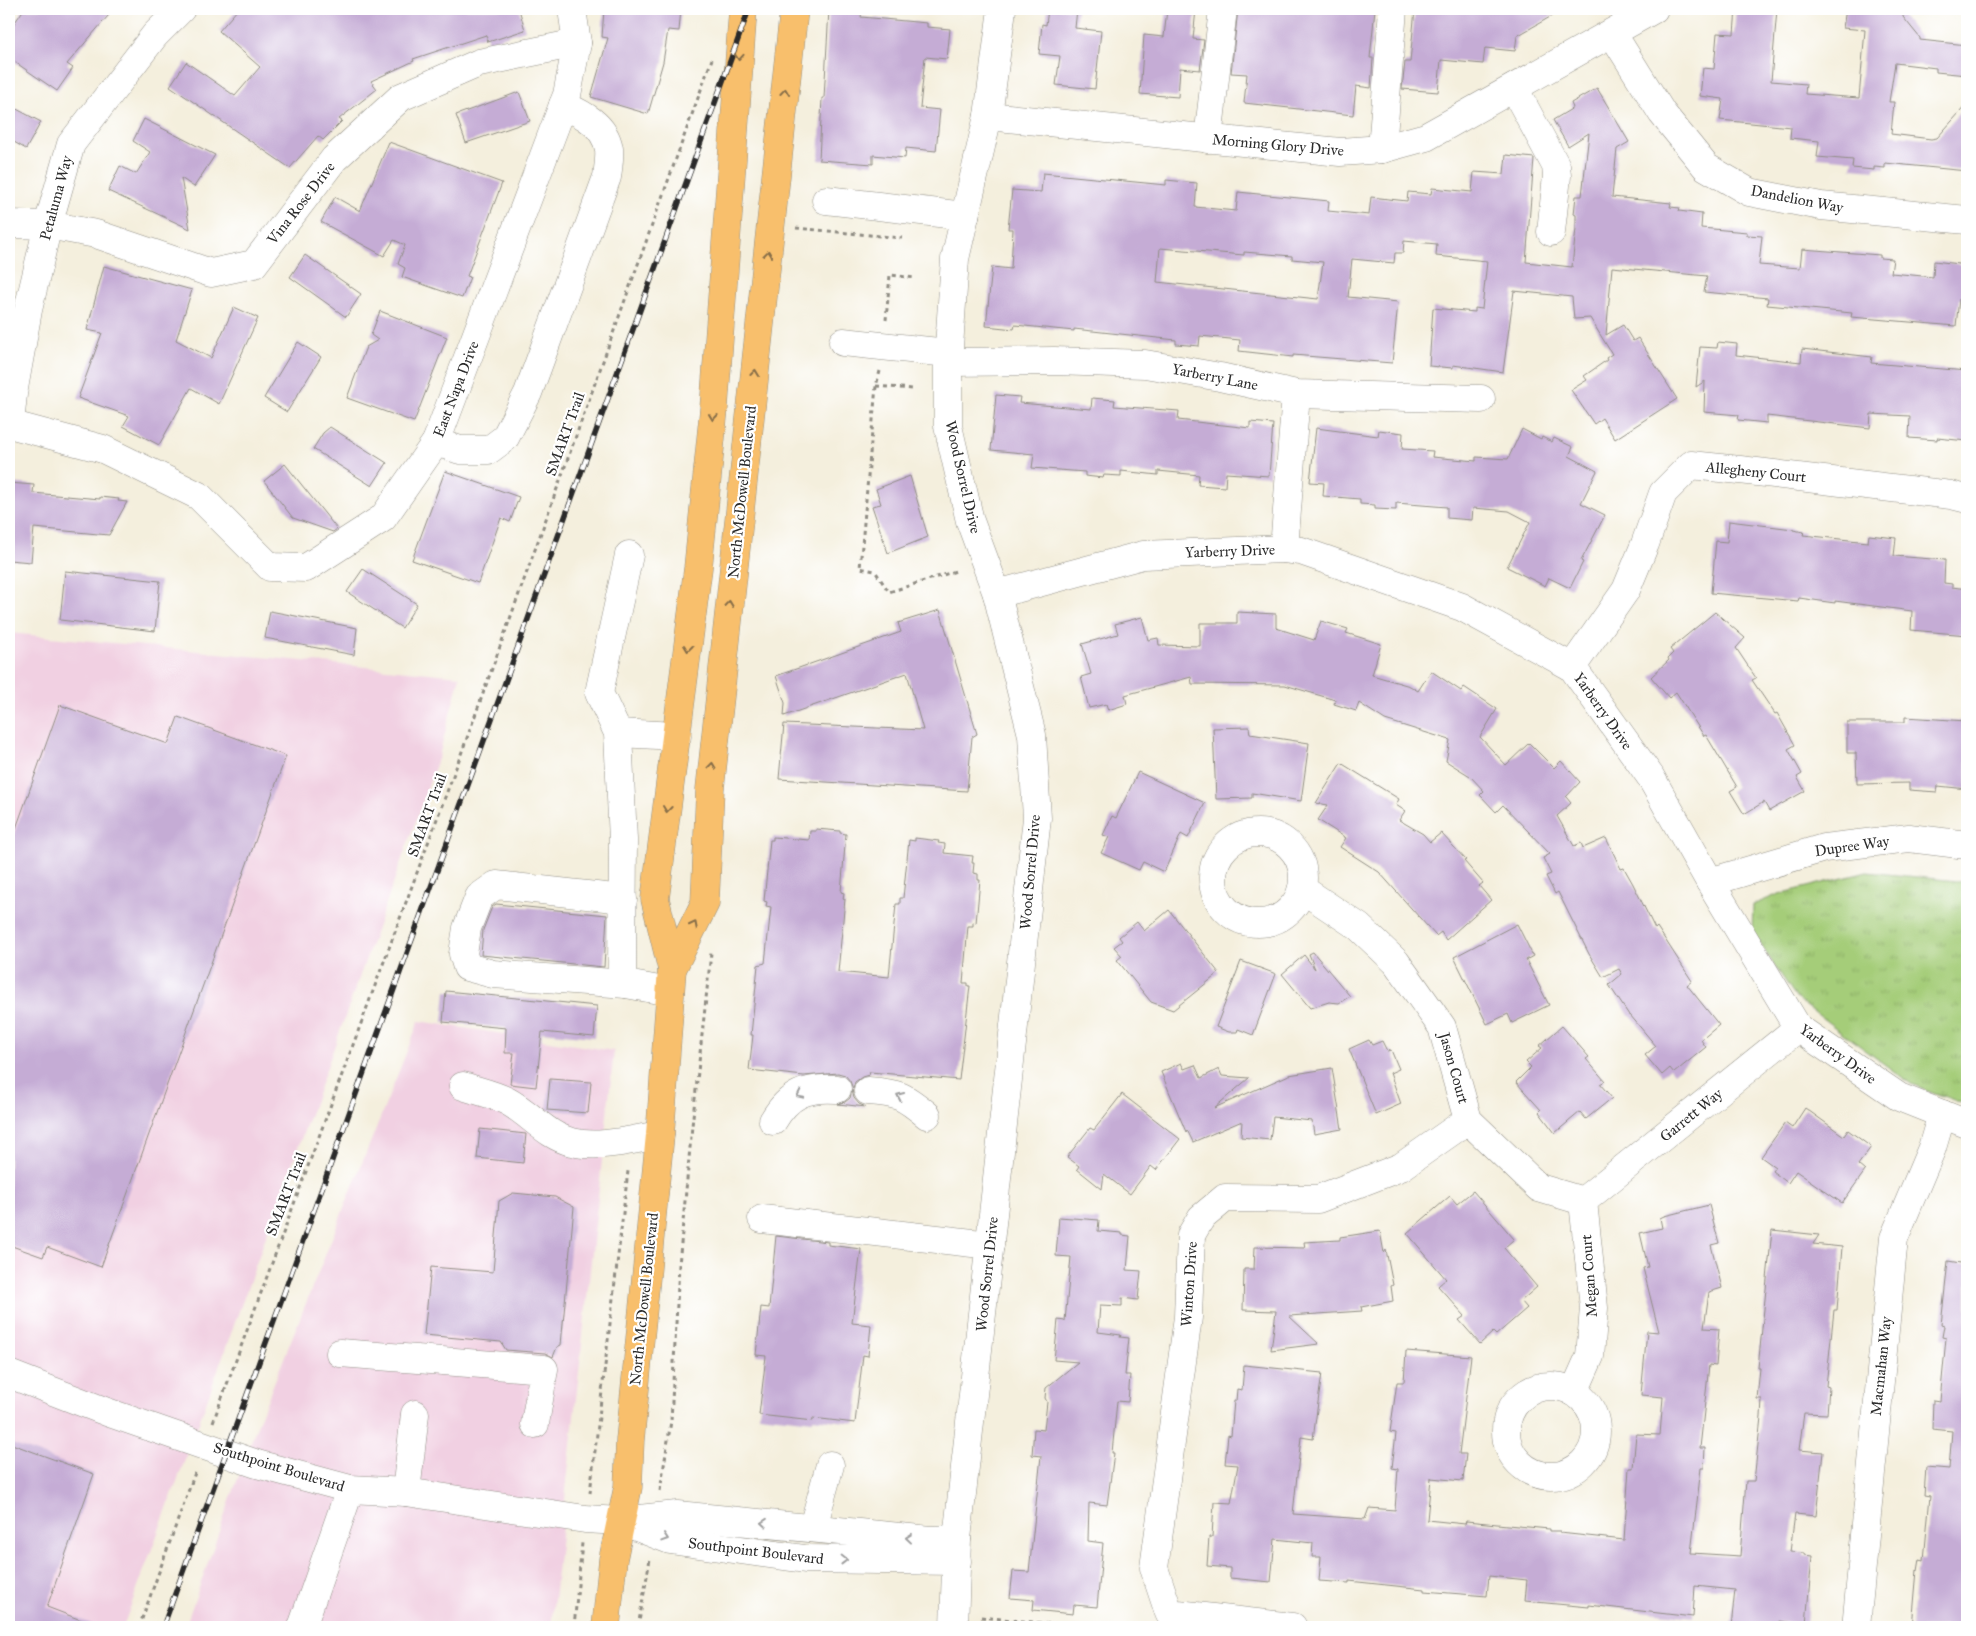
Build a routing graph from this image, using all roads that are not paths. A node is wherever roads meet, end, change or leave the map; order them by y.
1 (181, 9) edge
2 (572, 9) edge
3 (743, 9) edge
4 (794, 9) edge
5 (1002, 9) edge
6 (1223, 9) edge
7 (1393, 9) edge
8 (1654, 9) edge
9 (1612, 33) junction
10 (576, 43) junction
11 (1514, 88) junction
12 (563, 105) junction
13 (988, 116) junction
14 (1208, 139) junction
15 (1382, 149) junction
16 (826, 200) dead end
17 (965, 216) junction
18 (1967, 220) edge
19 (9, 224) edge
20 (48, 224) junction
21 (1551, 232) dead end
22 (843, 342) dead end
23 (948, 358) junction
24 (1296, 394) junction
25 (1481, 399) dead end
26 (9, 424) edge
27 (436, 442) junction
28 (1967, 499) edge
29 (1284, 549) junction
30 (629, 555) dead end
31 (997, 594) junction
32 (1572, 667) junction
33 (618, 733) junction
34 (677, 736) junction
35 (1967, 845) edge
36 (1710, 882) junction
37 (1302, 889) dead end
38 (623, 899) junction
39 (671, 980) junction
40 (626, 984) junction
41 (1798, 1028) junction
42 (463, 1086) dead end
43 (837, 1089) dead end
44 (868, 1091) dead end
45 (1942, 1114) junction
46 (927, 1115) dead end
47 (1468, 1120) junction
48 (773, 1121) dead end
49 (1967, 1124) edge
50 (660, 1135) junction
51 (1583, 1202) junction
52 (762, 1219) dead end
53 (990, 1245) junction
54 (340, 1353) dead end
55 (9, 1374) edge
56 (1574, 1392) dead end
57 (415, 1414) dead end
58 (535, 1424) dead end
59 (830, 1465) dead end
60 (350, 1489) junction
61 (406, 1492) junction
62 (620, 1521) junction
63 (813, 1527) junction
64 (957, 1550) junction
65 (954, 1621) edge
66 (302, 1627) edge
67 (606, 1627) edge
68 (1293, 1627) edge
69 (1856, 1627) edge

1 - 20 street, Petaluma Way
2 - 10 street, East Napa Drive
3 -> 34 main road, North McDowell Boulevard
39 -> 4 main road, North McDowell Boulevard
5 - 13 street, Wood Sorrel Drive
6 - 14 street
7 - 15 street
8 - 9 street, Morning Glory Drive
9 - 11 street, Morning Glory Drive
9 - 18 street, Dandelion Way
10 - 12 street, East Napa Drive
10 - 20 street, Vina Rose Drive
11 - 15 street, Morning Glory Drive
11 - 21 street
12 - 27 street, East Napa Drive
12 - 27 street
13 - 14 street, Morning Glory Drive
13 - 17 street, Wood Sorrel Drive
14 - 15 street, Morning Glory Drive
16 - 17 street
17 - 23 street, Wood Sorrel Drive
19 - 20 street, Vina Rose Drive
20 - 26 street, Petaluma Way
22 - 23 street, Yarberry Lane
23 - 24 street, Yarberry Lane
23 - 31 street, Wood Sorrel Drive
24 - 25 street, Yarberry Lane
24 - 29 street
26 - 27 street, East Napa Drive
28 - 32 street, Allegheny Court
29 - 31 street, Yarberry Drive
29 - 32 street, Yarberry Drive
30 - 33 street
31 - 53 street, Wood Sorrel Drive
32 - 36 street, Yarberry Drive
33 - 34 street
33 - 38 street
34 -> 39 main road, North McDowell Boulevard
35 - 36 street, Dupree Way
36 - 41 street, Yarberry Drive
37 - 47 street, Jason Court
38 - 40 street
38 - 40 street
39 - 40 street
39 - 50 main road, North McDowell Boulevard
41 - 45 street, Yarberry Drive
41 - 51 street, Garrett Way
42 - 50 street
43 -> 48 street
46 -> 44 street
45 - 49 street, Yarberry Drive
45 - 69 street, Macmahan Way
47 - 51 street, Jason Court
47 - 68 street, Winton Drive
50 - 62 main road, North McDowell Boulevard
51 - 56 street, Megan Court
52 - 53 street
53 - 64 street, Wood Sorrel Drive
54 - 58 street
55 - 60 street, Southpoint Boulevard
57 - 61 street
59 - 63 street
60 - 61 street, Southpoint Boulevard
60 - 66 street
61 - 62 street, Southpoint Boulevard
63 -> 62 street, Southpoint Boulevard
62 -> 64 street, Southpoint Boulevard
62 - 67 main road, North McDowell Boulevard
64 -> 63 street, Southpoint Boulevard
64 - 65 street, Wood Sorrel Drive

